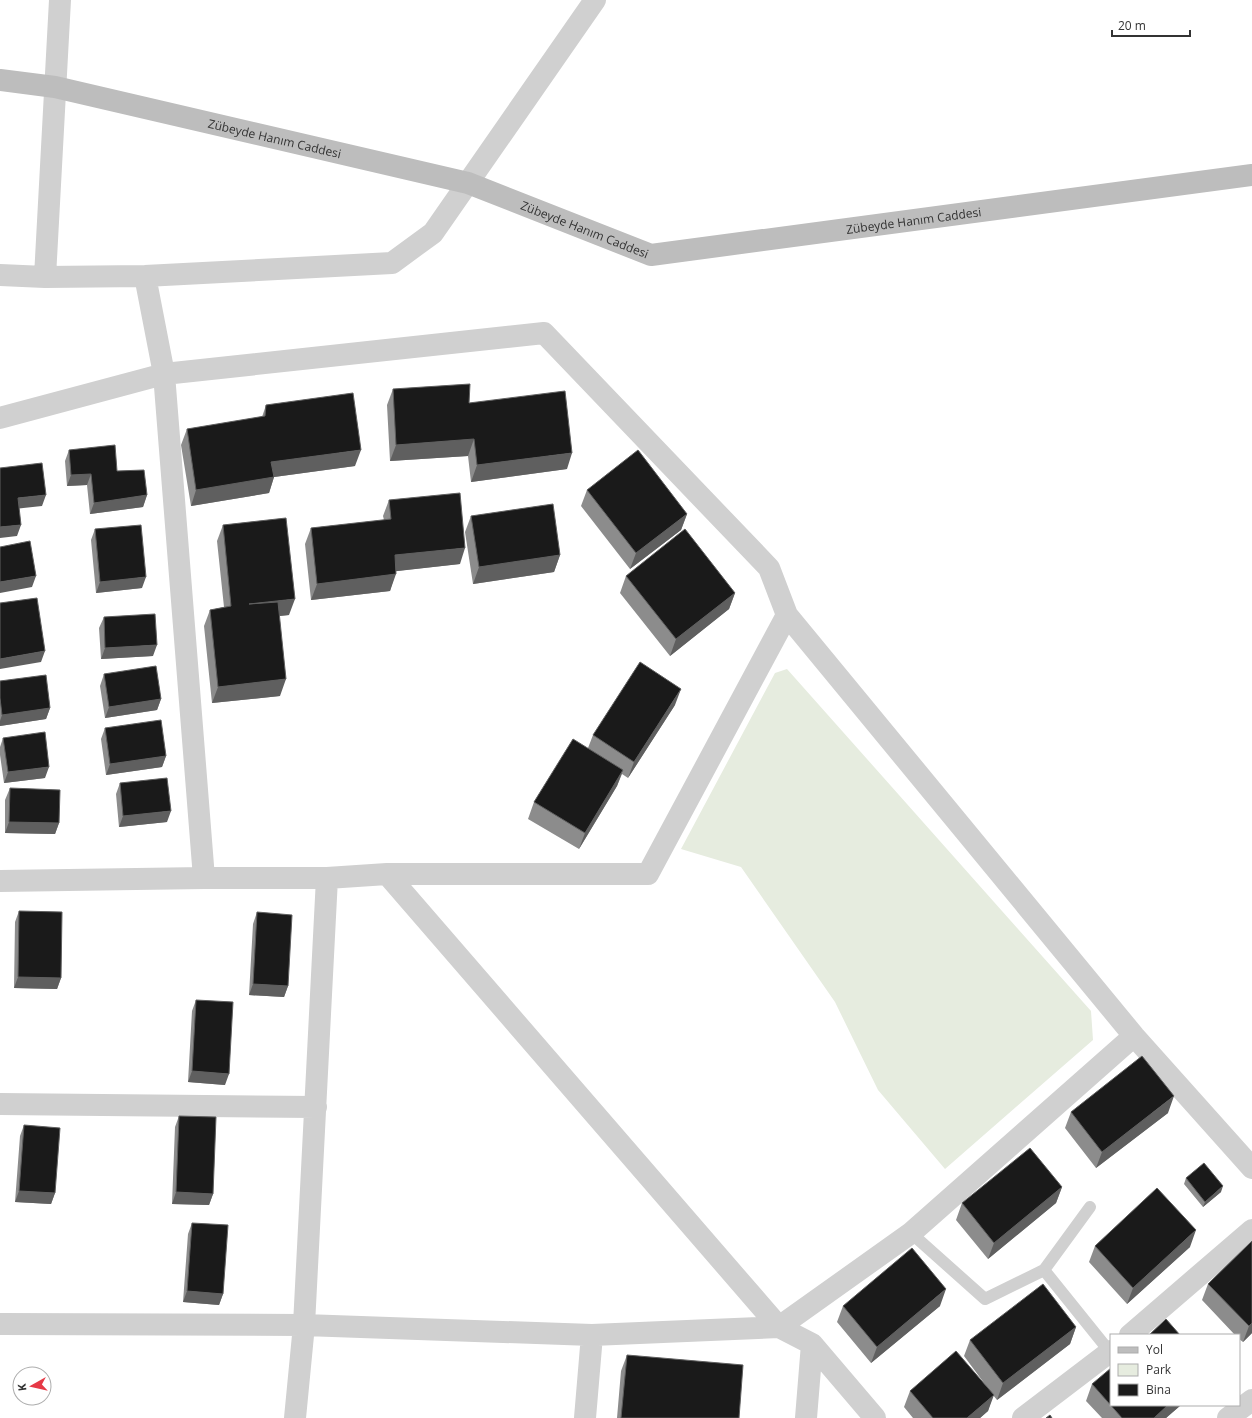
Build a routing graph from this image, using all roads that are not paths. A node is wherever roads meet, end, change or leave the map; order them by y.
1 (60, 0) edge
2 (595, 0) edge
3 (0, 80) edge
4 (55, 87) junction
5 (1252, 175) edge
6 (468, 183) junction
7 (0, 275) edge
8 (145, 276) junction
9 (45, 277) junction
10 (164, 374) junction
11 (0, 418) edge
12 (787, 615) junction
13 (387, 874) junction
14 (204, 878) junction
15 (327, 878) junction
16 (0, 881) edge
17 (1134, 1036) junction
18 (0, 1104) edge
19 (316, 1107) junction
20 (1252, 1168) edge
21 (1090, 1207) dead end
22 (1252, 1230) edge
23 (911, 1233) junction
24 (1044, 1270) junction
25 (0, 1324) edge
26 (304, 1324) junction
27 (779, 1327) junction
28 (1131, 1334) edge
29 (592, 1335) junction
30 (812, 1344) junction
31 (1110, 1352) edge
32 (1252, 1400) edge
33 (295, 1418) edge
34 (585, 1418) edge
35 (806, 1418) edge
36 (875, 1418) edge
37 (1023, 1418) edge
38 (1228, 1418) edge

1 - 4 street
2 - 6 street
3 - 4 street, Zübeyde Hanım Caddesi
4 - 6 street, Zübeyde Hanım Caddesi
4 - 9 street
5 - 6 street, Zübeyde Hanım Caddesi
6 - 8 street
7 - 9 street
8 - 9 street
8 - 10 street
10 - 11 street
10 - 12 street
10 - 14 street
12 - 13 street
12 - 17 street
13 - 15 street
13 - 27 street
14 - 15 street
14 - 16 street
15 - 19 street
17 - 20 street
17 - 23 street
18 - 19 street
19 - 26 street
21 - 24 lane
22 - 28 street
23 - 24 lane
23 - 27 street
24 - 31 lane
25 - 26 street
26 - 29 street
26 - 33 street
27 - 29 street
27 - 30 street
29 - 34 street
30 - 35 street
30 - 36 street
31 - 37 street
32 - 38 street

